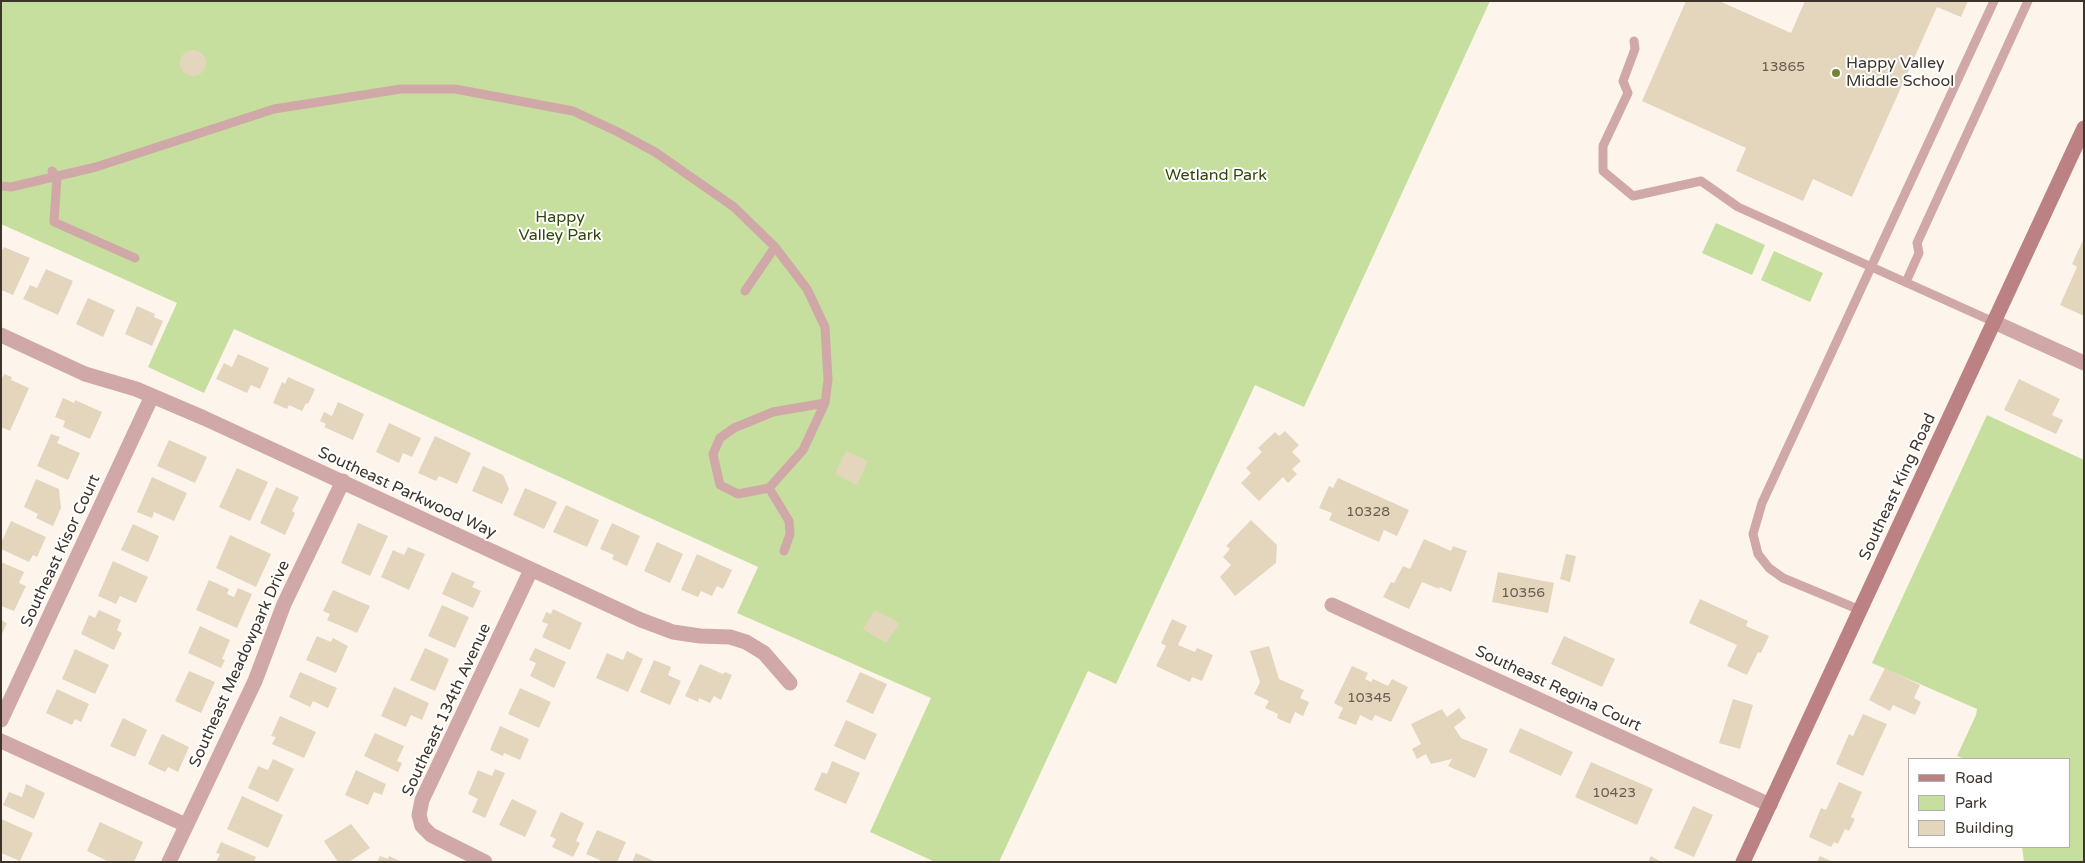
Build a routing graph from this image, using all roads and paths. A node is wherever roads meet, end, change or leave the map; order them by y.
1 (1994, 1) edge
2 (2028, 1) edge
3 (1634, 41) dead end
4 (2084, 128) edge
5 (54, 174) junction
6 (1, 186) edge
7 (775, 247) junction
8 (135, 258) dead end
9 (1871, 266) junction
10 (1906, 282) junction
11 (744, 291) dead end
12 (1994, 322) junction
13 (1, 335) edge
14 (2084, 363) edge
15 (152, 396) junction
16 (825, 403) junction
17 (343, 482) junction
18 (769, 488) junction
19 (784, 551) dead end
20 (531, 570) junction
21 (1332, 605) dead end
22 (1860, 610) junction
23 (790, 683) dead end
24 (1, 720) edge
25 (1, 741) edge
26 (1770, 805) junction
27 (186, 825) junction
28 (169, 862) edge
29 (486, 862) edge
30 (1743, 862) edge

1 - 9 lane
2 - 10 lane
3 - 9 lane
4 - 12 main road, Southeast King Road
5 - 6 lane
5 - 7 lane
5 - 8 lane
7 - 11 lane
7 - 16 lane
9 - 10 lane
9 - 22 lane
10 - 12 lane
12 - 14 street
12 - 22 main road, Southeast King Road
13 - 15 street, Southeast Parkwood Way
15 - 17 street, Southeast Parkwood Way
15 - 24 street, Southeast Kisor Court
16 - 18 lane
16 - 18 lane
17 - 20 street, Southeast Parkwood Way
17 - 27 street, Southeast Meadowpark Drive
18 - 19 lane
20 - 23 street, Southeast Parkwood Way
20 - 29 street, Southeast 134th Avenue
21 - 26 street, Southeast Regina Court
22 - 26 main road, Southeast King Road
25 - 27 street
26 - 30 main road, Southeast King Road
27 - 28 street, Southeast Meadowpark Drive

